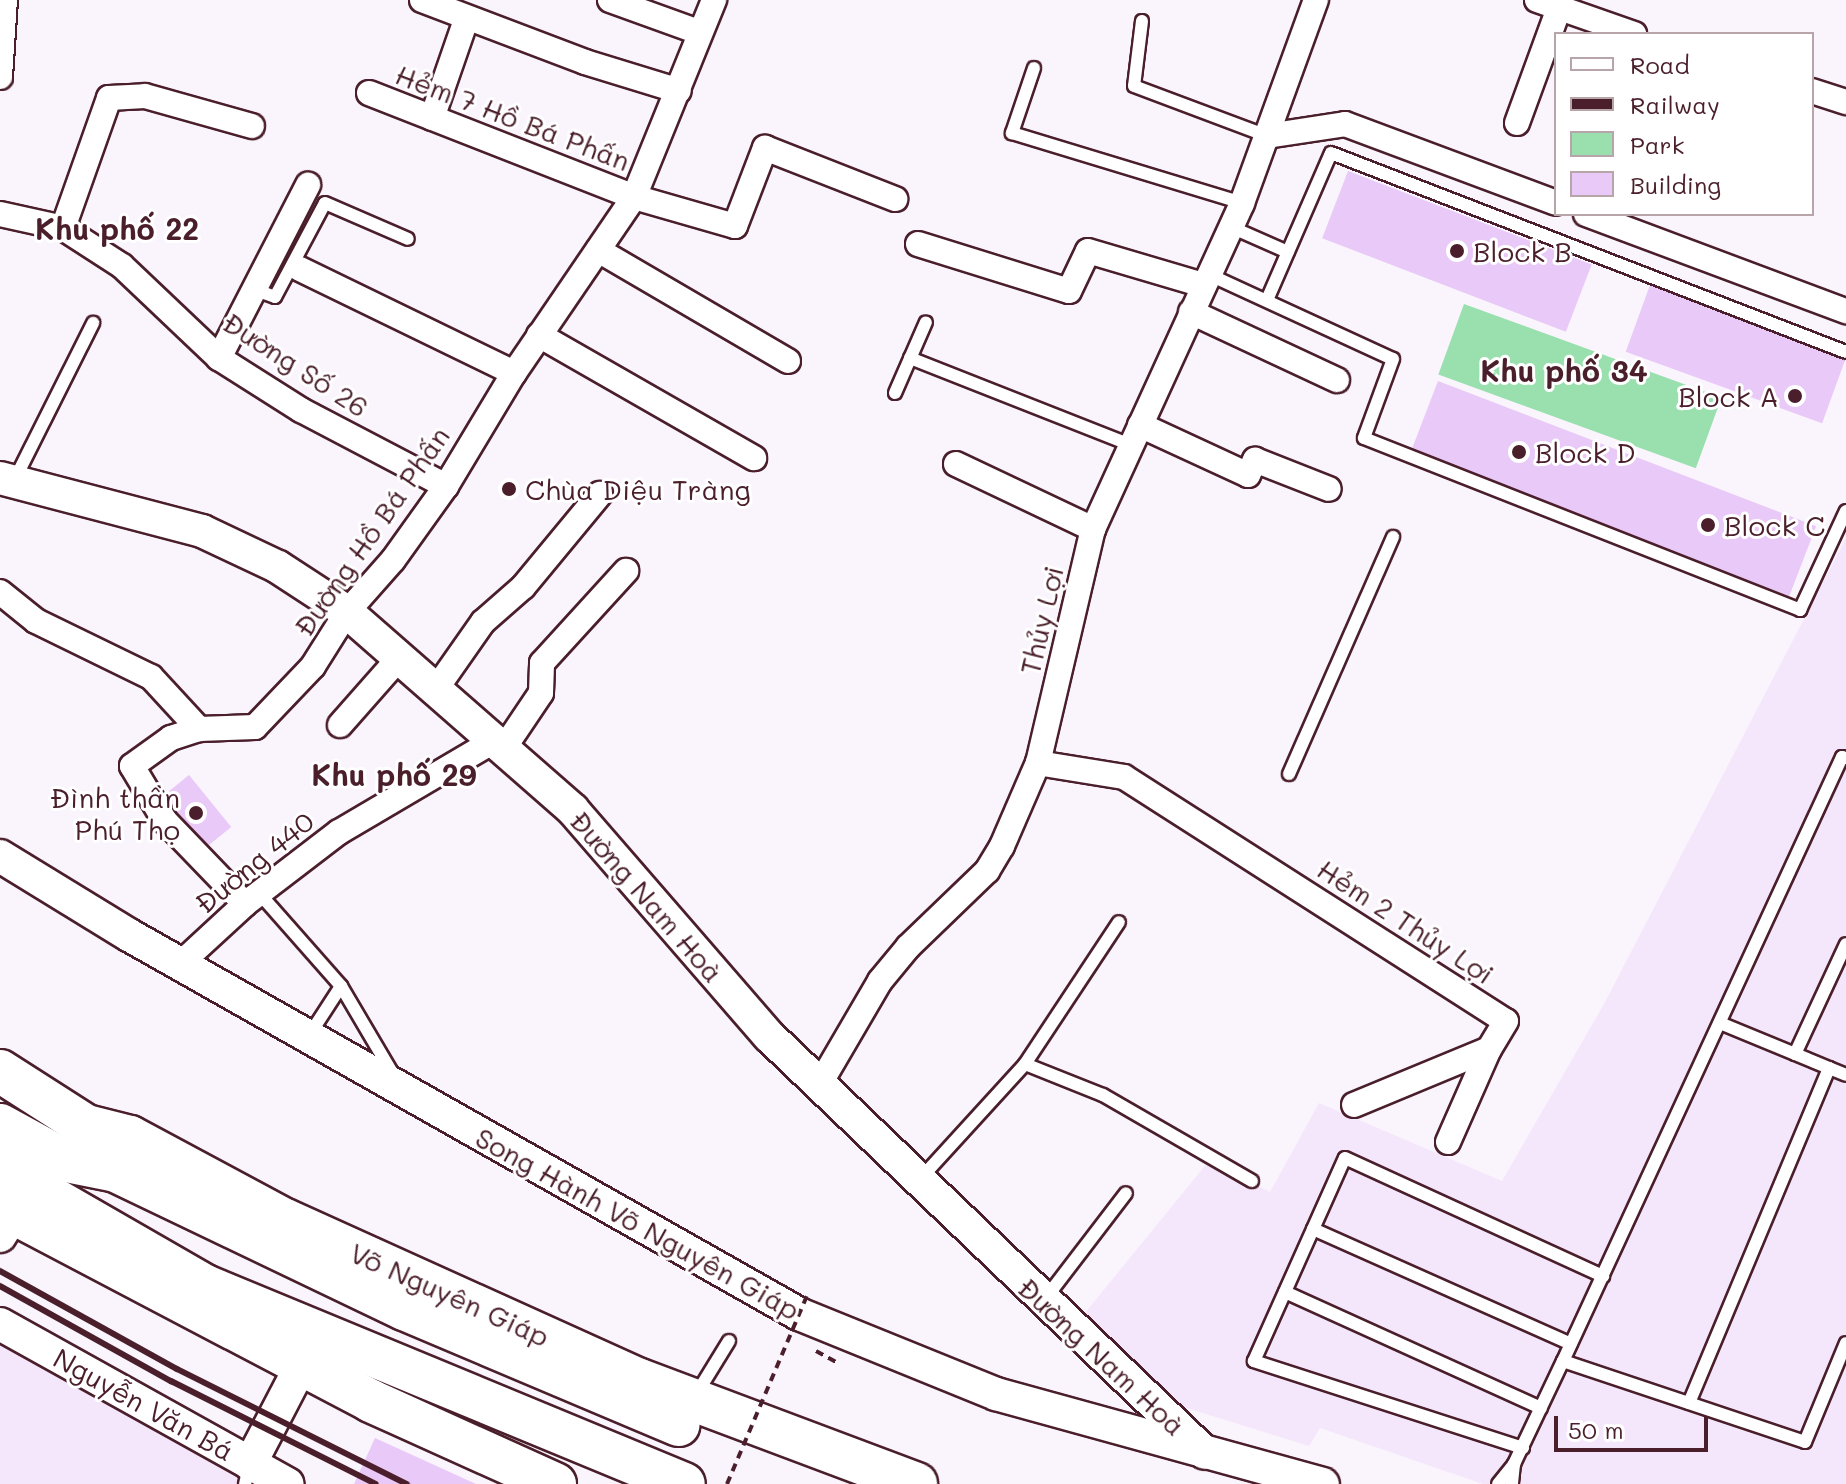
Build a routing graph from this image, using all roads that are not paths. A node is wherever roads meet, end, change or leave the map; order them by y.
1 (5, 0) edge
2 (422, 0) edge
3 (610, 0) edge
4 (714, 0) edge
5 (1316, 0) edge
6 (1548, 4) edge
7 (466, 20) junction
8 (1142, 21) dead end
9 (699, 32) junction
10 (1628, 32) edge
11 (1034, 68) dead end
12 (0, 77) edge
13 (679, 91) junction
14 (1814, 92) edge
15 (369, 93) dead end
16 (1846, 102) edge
17 (432, 118) junction
18 (1517, 123) dead end
19 (252, 126) dead end
20 (1267, 136) junction
21 (308, 185) dead end
22 (634, 197) junction
23 (895, 199) dead end
24 (1554, 202) edge
25 (1242, 203) junction
26 (0, 214) edge
27 (1591, 216) edge
28 (1231, 227) junction
29 (63, 228) junction
30 (408, 239) dead end
31 (918, 244) dead end
32 (598, 250) junction
33 (1288, 252) junction
34 (300, 269) dead end
35 (1207, 280) junction
36 (256, 290) junction
37 (1267, 300) junction
38 (1846, 311) edge
39 (1191, 312) junction
40 (926, 322) dead end
41 (93, 323) dead end
42 (539, 335) junction
43 (1846, 352) edge
44 (219, 358) junction
45 (910, 358) junction
46 (788, 361) dead end
47 (514, 373) junction
48 (1337, 380) dead end
49 (895, 393) dead end
50 (1136, 435) junction
51 (754, 458) dead end
52 (956, 464) dead end
53 (7, 480) edge
54 (446, 486) junction
55 (1329, 489) dead end
56 (600, 494) dead end
57 (1846, 511) edge
58 (1093, 529) junction
59 (1393, 537) dead end
60 (626, 571) dead end
61 (0, 592) edge
62 (347, 612) junction
63 (400, 657) junction
64 (436, 689) junction
65 (340, 725) dead end
66 (199, 729) junction
67 (500, 744) junction
68 (1846, 758) edge
69 (1038, 763) junction
70 (1289, 774) dead end
71 (0, 856) edge
72 (252, 898) junction
73 (1119, 922) dead end
74 (1846, 944) edge
75 (180, 964) junction
76 (341, 986) junction
77 (1722, 1024) junction
78 (308, 1037) junction
79 (1489, 1049) junction
80 (1795, 1054) junction
81 (1025, 1064) junction
82 (1829, 1068) junction
83 (0, 1071) edge
84 (1846, 1075) edge
85 (821, 1082) junction
86 (403, 1092) junction
87 (1354, 1105) dead end
88 (0, 1125) edge
89 (86, 1126) junction
90 (1448, 1142) dead end
91 (0, 1168) edge
92 (116, 1171) junction
93 (919, 1180) junction
94 (1252, 1181) dead end
95 (1126, 1193) dead end
96 (4, 1219) edge
97 (1313, 1229) junction
98 (1603, 1276) junction
99 (205, 1286) junction
100 (151, 1289) junction
101 (1285, 1292) junction
102 (1043, 1301) junction
103 (0, 1324) edge
104 (729, 1341) dead end
105 (1846, 1343) edge
106 (1571, 1344) junction
107 (310, 1349) junction
108 (1563, 1361) junction
109 (693, 1399) junction
110 (1689, 1403) junction
111 (1541, 1408) junction
112 (1523, 1448) junction
113 (1205, 1453) junction
114 (1514, 1464) junction
115 (248, 1474) edge
116 (288, 1484) edge
117 (555, 1484) edge
118 (684, 1484) edge
119 (839, 1484) edge
120 (916, 1484) edge
121 (1323, 1484) edge
122 (1498, 1484) edge
123 (1512, 1484) edge

1 - 12 street
2 - 7 street
3 - 9 street
4 - 9 street, Đường Hồ Bá Phấn
5 - 20 street, Thủy Lợi
6 - 10 street
6 - 18 street
7 - 13 street
7 - 17 street
8 - 20 lane
9 - 13 street, Đường Hồ Bá Phấn
11 - 25 lane
13 - 22 street, Đường Hồ Bá Phấn
14 - 16 street
15 - 17 street, Hẻm 7 Hồ Bá Phấn
17 - 22 street, Hẻm 7 Hồ Bá Phấn
19 - 29 street
20 - 24 street
20 - 25 street, Thủy Lợi
21 - 36 street
22 - 23 street, Hẻm 7 Hồ Bá Phấn
22 - 32 street, Đường Hồ Bá Phấn
25 - 28 street, Thủy Lợi
26 - 29 street, Đường Số 26
27 - 38 street
28 - 33 lane
28 - 35 street, Thủy Lợi
29 - 44 street, Đường Số 26
30 - 36 lane
31 - 35 street
32 - 42 street, Đường Hồ Bá Phấn
32 - 46 street
33 - 37 lane
33 - 43 lane
34 - 47 street
35 - 37 lane
35 - 39 street, Thủy Lợi
36 - 44 street
37 - 57 lane
39 - 48 street
39 - 50 street, Thủy Lợi
40 - 45 lane
41 - 53 lane
42 - 47 street, Đường Hồ Bá Phấn
42 - 51 street
44 - 54 street, Đường Số 26
45 - 49 lane
45 - 50 lane
47 - 54 street, Đường Hồ Bá Phấn
50 - 55 street
50 - 58 street, Thủy Lợi
52 - 58 street
53 - 62 main road, Đường Nam Hoà
54 - 62 street, Đường Hồ Bá Phấn
56 - 64 street
58 - 69 street, Thủy Lợi
59 - 70 lane
60 - 67 street
61 - 66 street
62 - 63 main road, Đường Nam Hoà
62 - 66 street, Đường Hồ Bá Phấn
63 - 64 main road, Đường Nam Hoà
63 - 65 street
64 - 67 main road, Đường Nam Hoà
66 - 72 street, Đường Hồ Bá Phấn
67 - 72 street, Đường 440
67 - 85 main road, Đường Nam Hoà
68 - 77 lane
69 - 79 street, Hẻm 2 Thủy Lợi
69 - 85 street, Thủy Lợi
71 - 75 main road, Song Hành Võ Nguyên Giáp
72 - 75 street, Đường 440
72 - 76 lane
73 - 81 lane
74 - 80 lane
75 - 78 main road, Song Hành Võ Nguyên Giáp
76 - 78 lane
76 - 86 lane
77 - 80 lane
77 - 98 lane
78 - 86 main road, Song Hành Võ Nguyên Giáp
79 - 87 street
79 - 90 street
80 - 82 lane
81 - 93 lane
81 - 94 lane
82 - 84 lane
82 - 110 lane
83 - 89 highway, Võ Nguyên Giáp
85 - 93 main road, Đường Nam Hoà
86 - 113 main road, Song Hành Võ Nguyên Giáp
88 - 92 highway, Võ Nguyên Giáp
89 - 92 highway
89 - 109 highway, Võ Nguyên Giáp
91 - 99 highway
92 - 119 highway, Võ Nguyên Giáp
93 - 102 main road, Đường Nam Hoà
95 - 102 lane
96 - 100 highway
97 - 98 lane
97 - 101 lane
97 - 106 lane
98 - 106 lane
99 - 100 highway
99 - 107 highway
100 - 107 highway
101 - 111 lane
101 - 112 lane
102 - 113 main road, Đường Nam Hoà
103 - 115 main road, Nguyễn Văn Bá
104 - 109 lane
105 - 110 lane
106 - 108 lane
107 - 115 main road
107 - 117 highway
107 - 118 highway
108 - 110 lane
108 - 111 lane
109 - 120 highway, Võ Nguyên Giáp
111 - 112 lane
112 - 114 lane
113 - 121 main road, Song Hành Võ Nguyên Giáp
114 - 122 lane
114 - 123 lane
115 - 116 main road, Nguyễn Văn Bá

